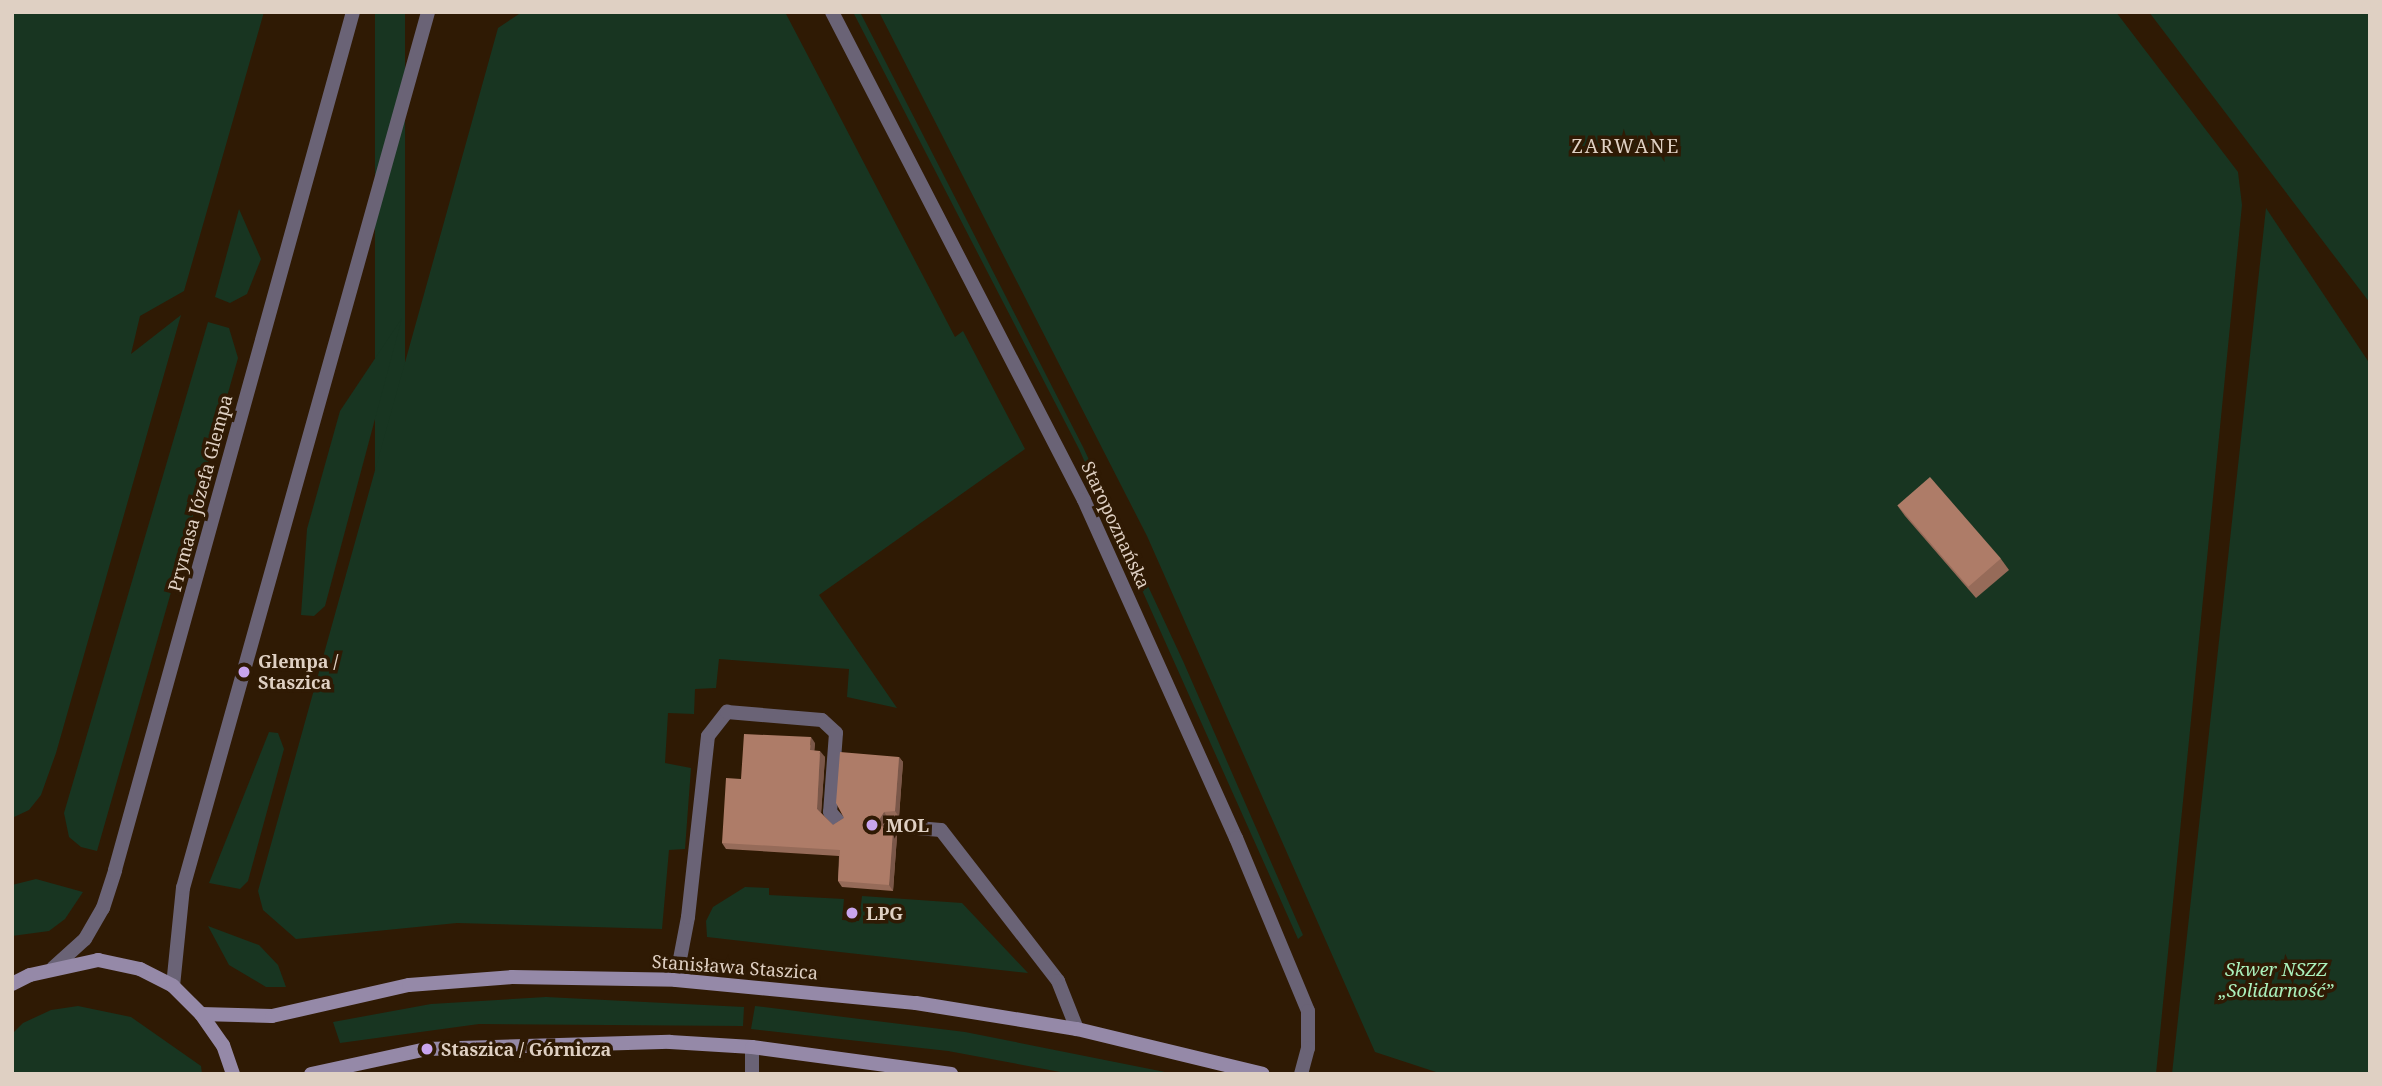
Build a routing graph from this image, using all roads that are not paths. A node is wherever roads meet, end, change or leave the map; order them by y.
1 (353, 12) edge
2 (428, 12) edge
3 (832, 12) edge
4 (839, 822) edge
5 (893, 826) dead end
6 (53, 968) junction
7 (676, 980) junction
8 (12, 984) edge
9 (173, 986) junction
10 (201, 1014) junction
11 (1077, 1029) junction
12 (752, 1046) junction
13 (233, 1074) edge
14 (311, 1074) edge
15 (752, 1074) edge
16 (951, 1074) edge
17 (1263, 1074) edge
18 (1300, 1074) edge

1 - 6 street, Prymasa Józefa Glempa
2 - 9 street
3 - 18 street, Staropoznańska
4 - 7 street
5 - 11 street
6 - 8 main road
6 - 9 main road
7 - 10 main road, Stanisława Staszica
7 - 11 main road, Stanisława Staszica
9 - 10 main road
10 - 13 main road
11 - 17 main road, Stanisława Staszica
12 - 14 main road
12 - 15 street
12 - 16 main road

